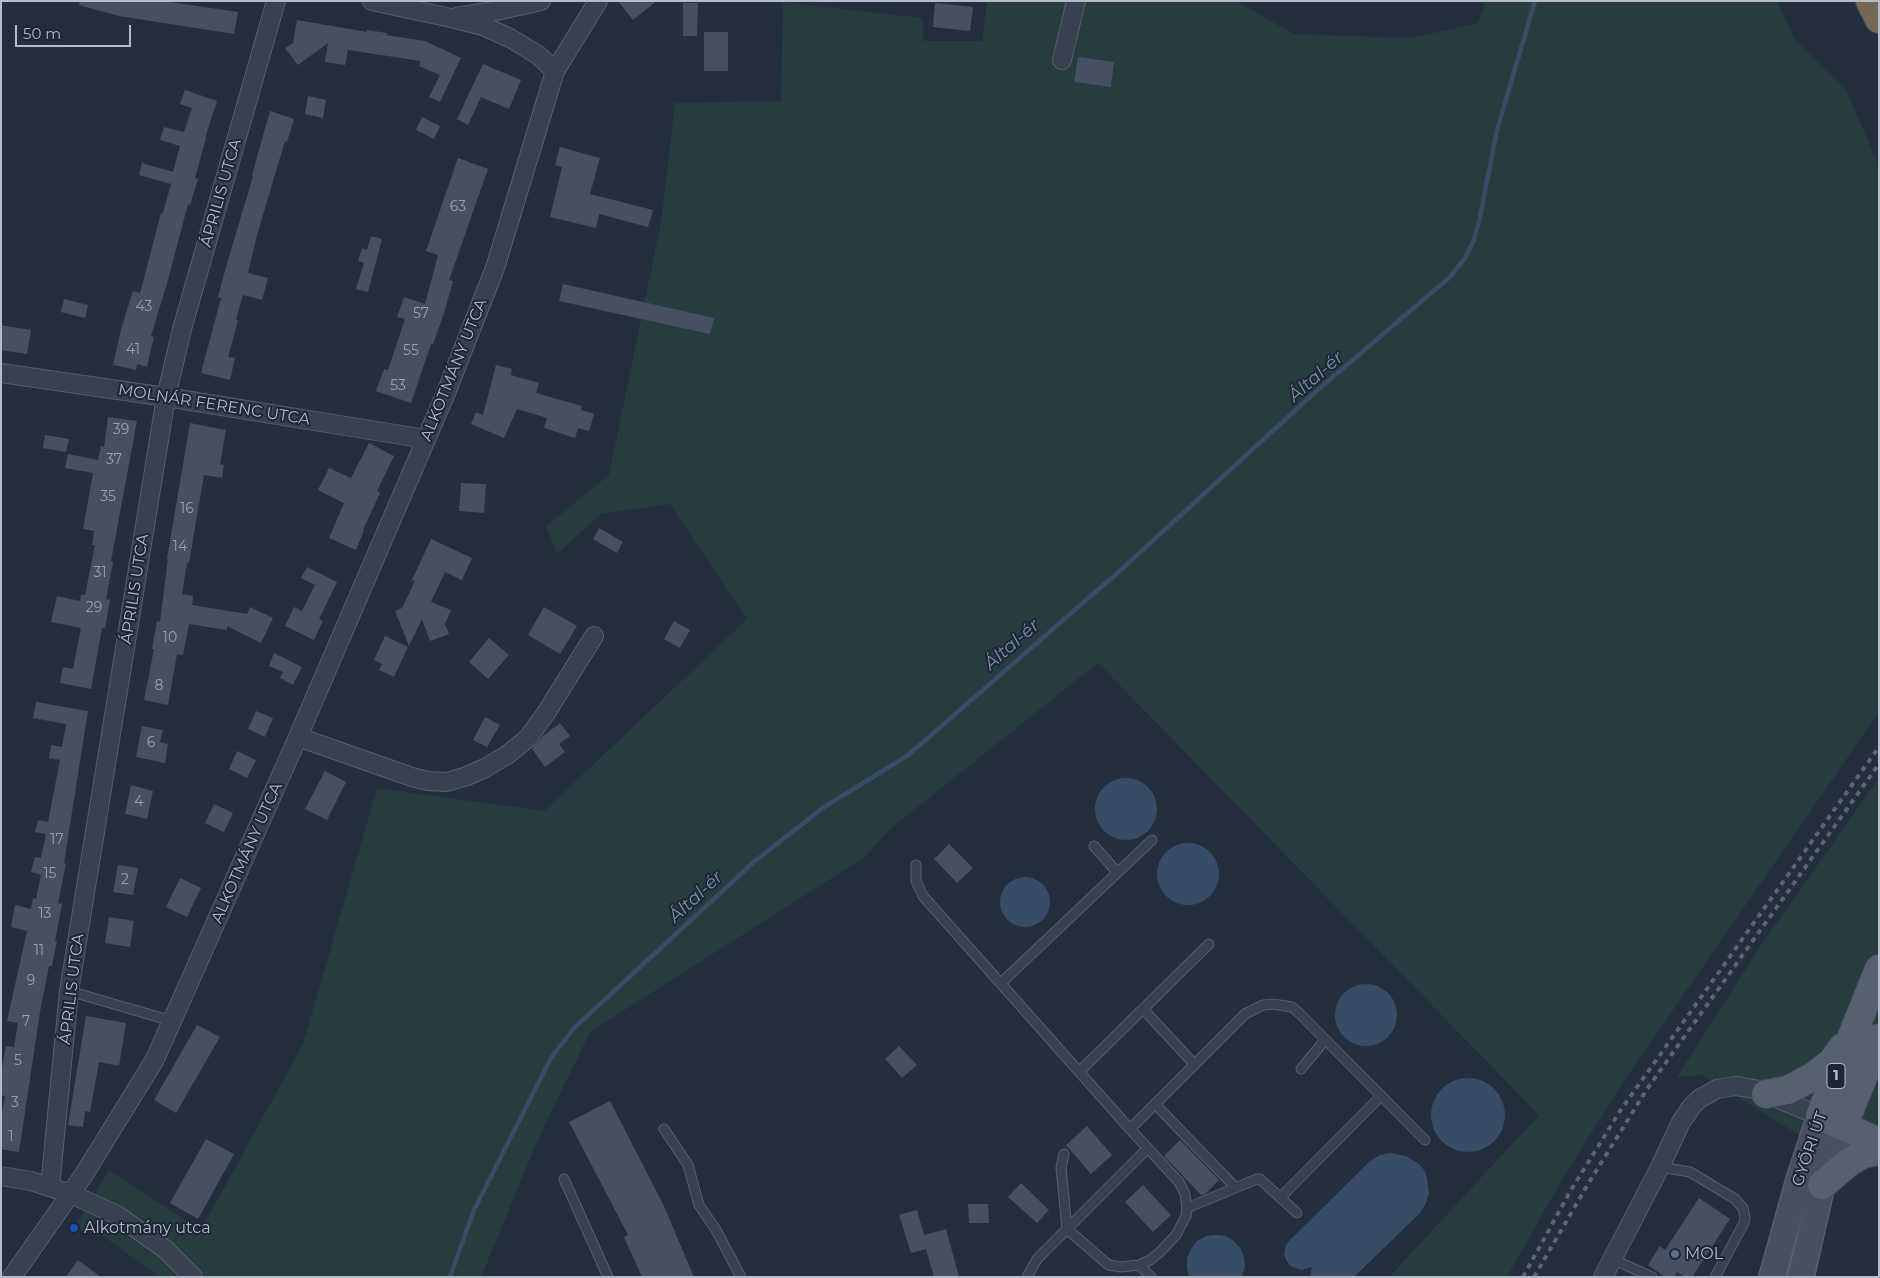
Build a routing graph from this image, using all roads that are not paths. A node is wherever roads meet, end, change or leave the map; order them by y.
1 (276, 1) edge
2 (372, 1) edge
3 (541, 1) edge
4 (598, 1) edge
5 (1076, 1) edge
6 (1870, 1) edge
7 (451, 18) junction
8 (1879, 19) edge
9 (1062, 60) dead end
10 (555, 71) junction
11 (1, 374) edge
12 (166, 397) junction
13 (426, 439) junction
14 (594, 636) dead end
15 (298, 737) junction
16 (1152, 840) dead end
17 (1094, 846) dead end
18 (916, 865) dead end
19 (1117, 872) junction
20 (1209, 944) dead end
21 (1879, 969) edge
22 (1001, 983) junction
23 (69, 991) junction
24 (1143, 1009) junction
25 (172, 1022) junction
26 (1851, 1036) junction
27 (1325, 1040) junction
28 (1876, 1044) edge
29 (1194, 1065) junction
30 (1301, 1069) dead end
31 (1080, 1071) junction
32 (1879, 1085) edge
33 (1766, 1094) junction
34 (1381, 1096) junction
35 (1155, 1104) junction
36 (1832, 1121) junction
37 (664, 1129) dead end
38 (1130, 1129) junction
39 (1425, 1140) dead end
40 (1879, 1142) edge
41 (1148, 1148) junction
42 (1879, 1151) edge
43 (1064, 1154) dead end
44 (1660, 1166) junction
45 (1, 1176) edge
46 (564, 1179) dead end
47 (1822, 1185) junction
48 (50, 1187) junction
49 (1235, 1187) junction
50 (71, 1194) junction
51 (1280, 1198) junction
52 (1187, 1208) junction
53 (1297, 1213) dead end
54 (1067, 1229) junction
55 (1612, 1259) junction
56 (1138, 1265) junction
57 (12, 1277) edge
58 (193, 1277) edge
59 (608, 1277) edge
60 (741, 1277) edge
61 (1026, 1277) edge
62 (1151, 1277) edge
63 (1603, 1277) edge
64 (1652, 1277) edge
65 (1716, 1277) edge
66 (1772, 1277) edge
67 (1801, 1277) edge

1 - 12 street, ÁPRILIS UTCA
2 - 7 street
3 - 7 street
4 - 10 street, ALKOTMÁNY UTCA
5 - 9 street
6 - 8 highway
7 - 10 street
10 - 13 street, ALKOTMÁNY UTCA
11 - 12 street, MOLNÁR FERENC UTCA
12 - 13 street, MOLNÁR FERENC UTCA
12 - 23 street, ÁPRILIS UTCA
13 - 15 street, ALKOTMÁNY UTCA
14 - 15 street
15 - 25 street, ALKOTMÁNY UTCA
16 - 19 lane
17 - 19 lane
18 - 22 lane
19 - 22 lane
20 - 24 lane
21 - 26 main road, GYŐRI ÚT / 1
22 - 31 lane
23 - 25 lane
23 - 48 street, ÁPRILIS UTCA
24 - 29 lane
24 - 31 lane
25 - 50 street, ALKOTMÁNY UTCA
26 - 33 main road
26 - 36 main road, GYŐRI ÚT / 1
27 - 29 lane
27 - 30 lane
27 - 34 lane
28 - 32 main road
28 - 36 main road, GYŐRI ÚT / 1
29 - 35 lane
31 - 38 lane
33 - 36 street
33 - 44 street
34 - 39 lane
34 - 51 lane
35 - 38 lane
35 - 49 lane
36 - 40 main road
36 - 47 main road, GYŐRI ÚT
36 - 66 main road, GYŐRI ÚT
37 - 60 lane
38 - 41 lane
41 - 52 lane
41 - 54 lane
42 - 47 main road
43 - 54 lane
44 - 55 street
44 - 65 lane
45 - 48 street
46 - 59 lane
47 - 67 main road, GYŐRI ÚT
48 - 50 street
49 - 51 lane
49 - 52 lane
50 - 57 street, ALKOTMÁNY UTCA
50 - 58 street
51 - 53 lane
52 - 56 lane
54 - 56 lane
54 - 61 lane
55 - 63 street
55 - 64 lane
56 - 62 lane

